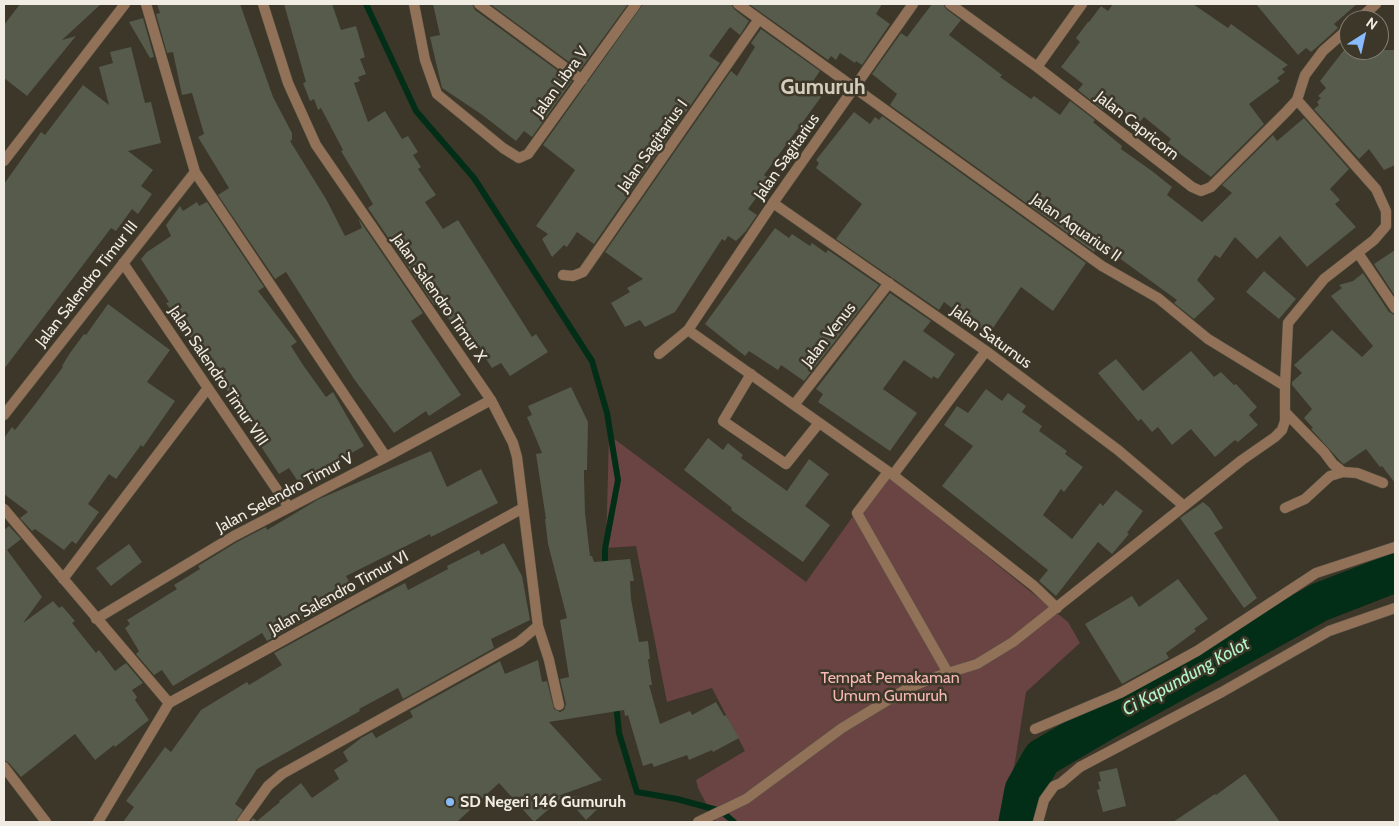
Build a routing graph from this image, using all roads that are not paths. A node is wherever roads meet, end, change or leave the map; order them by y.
1 (125, 4) edge
2 (146, 4) edge
3 (263, 4) edge
4 (414, 4) edge
5 (479, 4) edge
6 (636, 4) edge
7 (738, 4) edge
8 (913, 4) edge
9 (950, 4) edge
10 (1082, 4) edge
11 (759, 19) junction
12 (1339, 37) edge
13 (1037, 67) junction
14 (582, 80) junction
15 (854, 88) junction
16 (1297, 100) junction
17 (4, 161) edge
18 (195, 172) junction
19 (773, 203) junction
20 (1390, 228) edge
21 (1358, 253) junction
22 (123, 263) junction
23 (562, 276) dead end
24 (889, 283) junction
25 (1395, 308) edge
26 (688, 330) junction
27 (986, 351) junction
28 (659, 354) dead end
29 (751, 374) junction
30 (1285, 386) junction
31 (208, 388) junction
32 (491, 400) junction
33 (794, 404) junction
34 (1285, 412) junction
35 (4, 415) edge
36 (819, 423) junction
37 (386, 457) junction
38 (1342, 472) junction
39 (891, 474) junction
40 (1384, 483) dead end
41 (288, 506) junction
42 (1184, 506) junction
43 (523, 508) junction
44 (1286, 508) dead end
45 (4, 509) edge
46 (1395, 547) edge
47 (63, 579) junction
48 (1057, 608) junction
49 (1395, 608) edge
50 (96, 619) junction
51 (538, 626) junction
52 (948, 673) junction
53 (168, 703) junction
54 (559, 705) dead end
55 (1035, 729) dead end
56 (4, 767) edge
57 (703, 820) edge
58 (46, 822) edge
59 (98, 822) edge
60 (242, 822) edge
61 (1038, 822) edge

1 - 17 street
2 - 18 street
3 - 32 street, Jalan Salendro Timur X
4 - 14 street, Jalan Libra V
5 - 14 street
6 - 14 street, Jalan Libra V
7 - 11 street, Jalan Aquarius II
8 - 15 street, Jalan Sagitarius
9 - 13 street, Jalan Capricorn
10 - 13 street
11 - 15 street, Jalan Aquarius II
11 - 23 street, Jalan Sagitarius I
12 - 16 street
13 - 16 street, Jalan Capricorn
15 - 19 street, Jalan Sagitarius
15 - 30 street, Jalan Aquarius II
16 - 20 street
18 - 22 street, Jalan Salendro Timur III
18 - 37 street
19 - 24 street, Jalan Saturnus
19 - 26 street, Jalan Sagitarius
20 - 21 street
21 - 25 street
21 - 30 street
22 - 31 street, Jalan Salendro Timur VIII
22 - 35 street, Jalan Salendro Timur III
24 - 27 street, Jalan Saturnus
24 - 33 street, Jalan Venus
26 - 28 street, Jalan Sagitarius
26 - 29 street
27 - 39 street
27 - 42 street, Jalan Saturnus
29 - 33 street
29 - 36 street
30 - 34 street
31 - 41 street, Jalan Salendro Timur VIII
31 - 47 street
32 - 37 street, Jalan Selendro Timur V
32 - 43 street, Jalan Salendro Timur X
33 - 36 street
34 - 38 street
34 - 42 street
36 - 39 street
37 - 41 street, Jalan Selendro Timur V
38 - 40 street
38 - 44 street
39 - 48 street
39 - 52 street
41 - 50 street, Jalan Selendro Timur V
42 - 48 street
43 - 51 street, Jalan Salendro Timur X
43 - 53 street, Jalan Salendro Timur VI
45 - 47 street
46 - 55 street
47 - 50 street
48 - 52 street
49 - 61 street
50 - 53 street
51 - 54 street, Jalan Salendro Timur X
51 - 60 street
52 - 57 street
53 - 59 street
56 - 58 street

